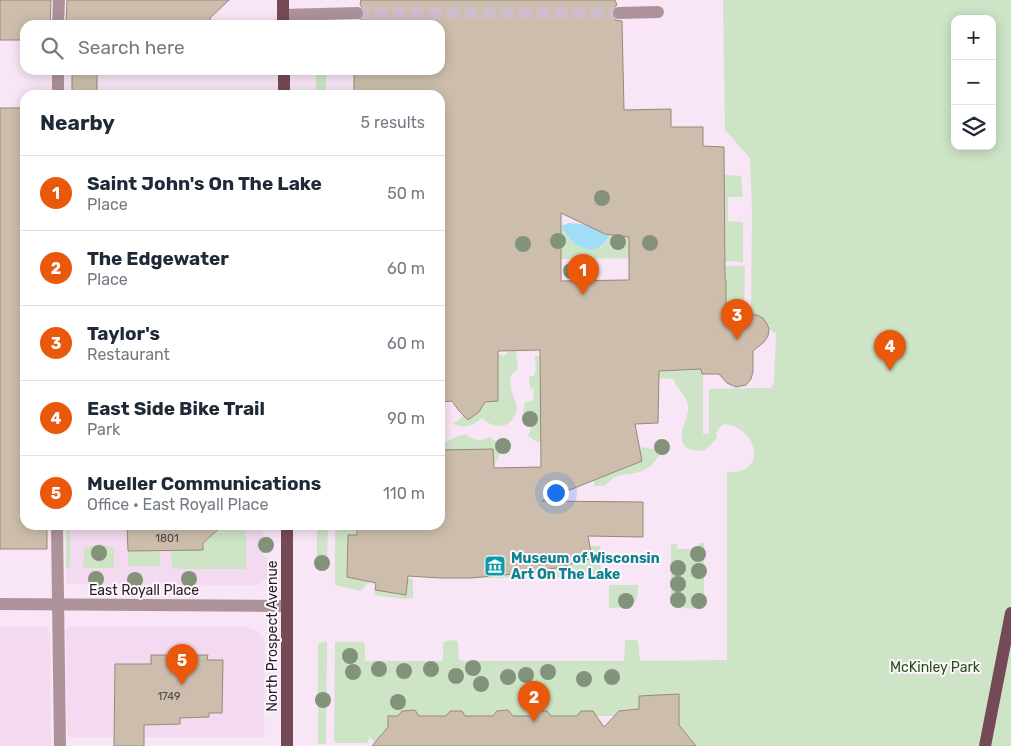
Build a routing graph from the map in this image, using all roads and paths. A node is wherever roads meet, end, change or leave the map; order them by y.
1 (59, 0) edge
2 (283, 0) edge
3 (658, 12) dead end
4 (357, 13) tunnel mouth
5 (619, 13) tunnel mouth
6 (58, 20) edge
7 (283, 20) edge
8 (58, 75) edge
9 (284, 75) edge
10 (58, 90) edge
11 (284, 90) edge
12 (57, 530) edge
13 (287, 530) edge
14 (0, 604) edge
15 (58, 604) junction
16 (287, 606) junction
17 (1011, 613) edge
18 (60, 746) edge
19 (287, 746) edge
20 (985, 746) edge

1 - 6 street
2 - 7 main road
3 - 5 street
4 - 7 street
8 - 10 street
9 - 11 main road
12 - 15 street
13 - 16 main road, North Prospect Avenue
14 - 15 street, East Royall Place
15 - 16 street, East Royall Place
15 - 18 street
16 - 19 main road, North Prospect Avenue
17 - 20 main road

